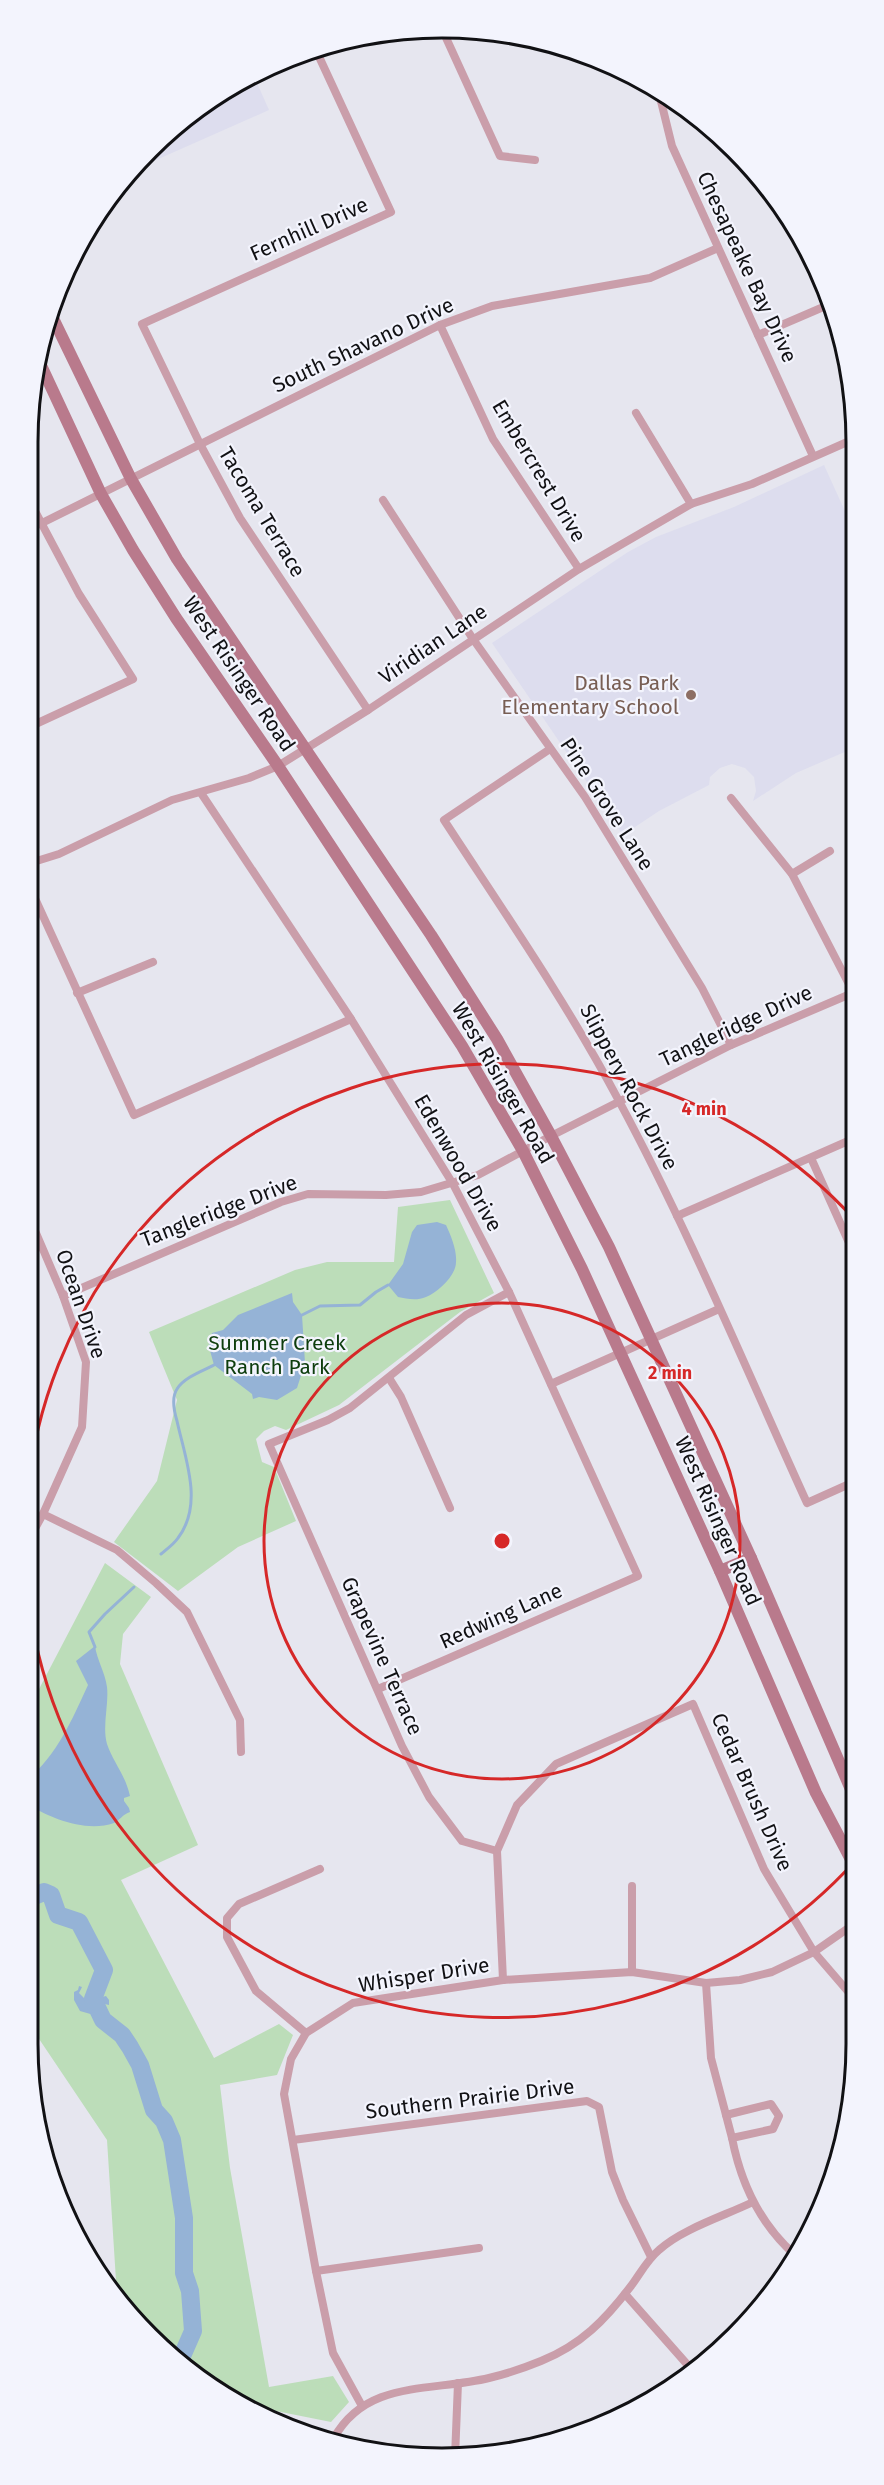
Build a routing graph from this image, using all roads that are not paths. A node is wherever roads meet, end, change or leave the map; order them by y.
1 (446, 38) edge
2 (319, 57) edge
3 (661, 102) edge
4 (535, 160) dead end
5 (718, 248) junction
6 (823, 307) edge
7 (55, 323) edge
8 (142, 324) joint
9 (440, 325) junction
10 (758, 335) junction
11 (44, 371) edge
12 (636, 413) dead end
13 (846, 442) edge
14 (200, 444) junction
15 (813, 456) junction
16 (130, 479) junction
17 (101, 494) junction
18 (383, 500) dead end
19 (691, 504) junction
20 (38, 520) edge
21 (40, 524) junction
22 (579, 569) junction
23 (473, 639) junction
24 (368, 710) junction
25 (38, 723) edge
26 (306, 749) junction
27 (550, 749) junction
28 (278, 766) junction
29 (201, 793) junction
30 (731, 798) dead end
31 (830, 851) dead end
32 (38, 861) edge
33 (792, 874) junction
34 (38, 906) edge
35 (153, 962) dead end
36 (846, 977) edge
37 (77, 993) junction
38 (846, 996) edge
39 (351, 1019) junction
40 (731, 1046) junction
41 (619, 1101) junction
42 (551, 1136) junction
43 (846, 1142) edge
44 (523, 1151) junction
45 (811, 1158) junction
46 (453, 1184) junction
47 (677, 1216) junction
48 (846, 1236) edge
49 (38, 1238) edge
50 (509, 1292) junction
51 (63, 1296) junction
52 (719, 1309) junction
53 (651, 1339) junction
54 (619, 1353) junction
55 (389, 1378) junction
56 (551, 1383) junction
57 (846, 1485) edge
58 (450, 1508) dead end
59 (43, 1514) junction
60 (38, 1523) edge
61 (751, 1558) junction
62 (720, 1571) junction
63 (638, 1576) joint
64 (378, 1689) junction
65 (241, 1752) dead end
66 (846, 1779) edge
67 (846, 1849) edge
68 (496, 1851) junction
69 (320, 1869) dead end
70 (632, 1886) dead end
71 (846, 1930) edge
72 (814, 1952) junction
73 (632, 1972) junction
74 (503, 1980) junction
75 (706, 1983) junction
76 (846, 1989) edge
77 (306, 2033) junction
78 (726, 2115) junction
79 (732, 2138) junction
80 (293, 2140) junction
81 (753, 2202) junction
82 (479, 2248) dead end
83 (789, 2250) edge
84 (651, 2258) junction
85 (316, 2271) junction
86 (625, 2294) junction
87 (687, 2365) edge
88 (458, 2384) junction
89 (362, 2406) junction
90 (336, 2434) edge
91 (455, 2448) edge

1 - 4 street
2 - 8 street, Fernhill Drive
3 - 5 street, Chesapeake Bay Drive
5 - 9 street, South Shavano Drive
5 - 10 street, Chesapeake Bay Drive
6 - 10 street
7 - 16 main road, West Risinger Road
8 - 14 street, Tacoma Terrace
9 - 14 street, South Shavano Drive
9 - 22 street, Embercrest Drive
10 - 15 street, Chesapeake Bay Drive
11 - 17 main road, West Risinger Road
12 - 19 street
13 - 15 street, Viridian Lane
14 - 16 street, South Shavano Drive
14 - 24 street, Tacoma Terrace
15 - 19 street, Viridian Lane
16 - 17 street, South Shavano Drive
16 - 26 main road, West Risinger Road
17 - 21 street, South Shavano Drive
17 - 28 main road, West Risinger Road
18 - 23 street, Pine Grove Lane
19 - 22 street, Viridian Lane
20 - 21 street
21 - 25 street
22 - 23 street, Viridian Lane
23 - 24 street, Viridian Lane
23 - 27 street, Pine Grove Lane
24 - 26 street, Viridian Lane
26 - 28 street, Viridian Lane
26 - 42 main road, West Risinger Road
27 - 40 street, Pine Grove Lane
27 - 41 street, Slippery Rock Drive
28 - 29 street, Viridian Lane
28 - 44 main road, West Risinger Road
29 - 32 street, Viridian Lane
29 - 39 street, Edenwood Drive
30 - 33 street
31 - 33 street
33 - 36 street
34 - 37 street
35 - 37 street
37 - 39 street
38 - 40 street, Tangleridge Drive
39 - 46 street, Edenwood Drive
40 - 41 street, Tangleridge Drive
41 - 42 street, Tangleridge Drive
41 - 47 street, Slippery Rock Drive
42 - 44 street, Tangleridge Drive
42 - 53 main road, West Risinger Road
43 - 45 street
44 - 46 street, Tangleridge Drive
44 - 54 main road, West Risinger Road
45 - 47 street
45 - 48 street
46 - 50 street, Edenwood Drive
46 - 51 street, Tangleridge Drive
47 - 52 street, Slippery Rock Drive
49 - 51 street, Ocean Drive
50 - 55 street
50 - 56 street, Edenwood Drive
51 - 59 street, Ocean Drive
52 - 53 street
52 - 57 street, Slippery Rock Drive
53 - 54 street
53 - 61 main road, West Risinger Road
54 - 56 street
54 - 62 main road, West Risinger Road
55 - 58 street
55 - 64 street, Grapevine Terrace
56 - 63 street, Edenwood Drive
59 - 60 street, Ocean Drive
59 - 65 street
61 - 62 main road
61 - 66 main road, West Risinger Road
62 - 67 main road, West Risinger Road
63 - 64 street, Redwing Lane
64 - 68 street, Grapevine Terrace
68 - 72 street, Cedar Brush Drive
68 - 74 street, Cedar Brush Drive
69 - 77 street
70 - 73 street
71 - 72 street, Whisper Drive
72 - 75 street, Whisper Drive
72 - 76 street, Cedar Brush Drive
73 - 74 street, Whisper Drive
73 - 75 street, Whisper Drive
74 - 77 street, Whisper Drive
75 - 78 street
77 - 80 street, Whisper Drive
78 - 79 street
78 - 79 street
79 - 81 street
80 - 84 street, Southern Prairie Drive
80 - 85 street, Whisper Drive
81 - 83 street
81 - 84 street
82 - 85 street
84 - 86 street
85 - 89 street, Whisper Drive
86 - 87 street
86 - 88 street
88 - 89 street
88 - 91 street
89 - 90 street

